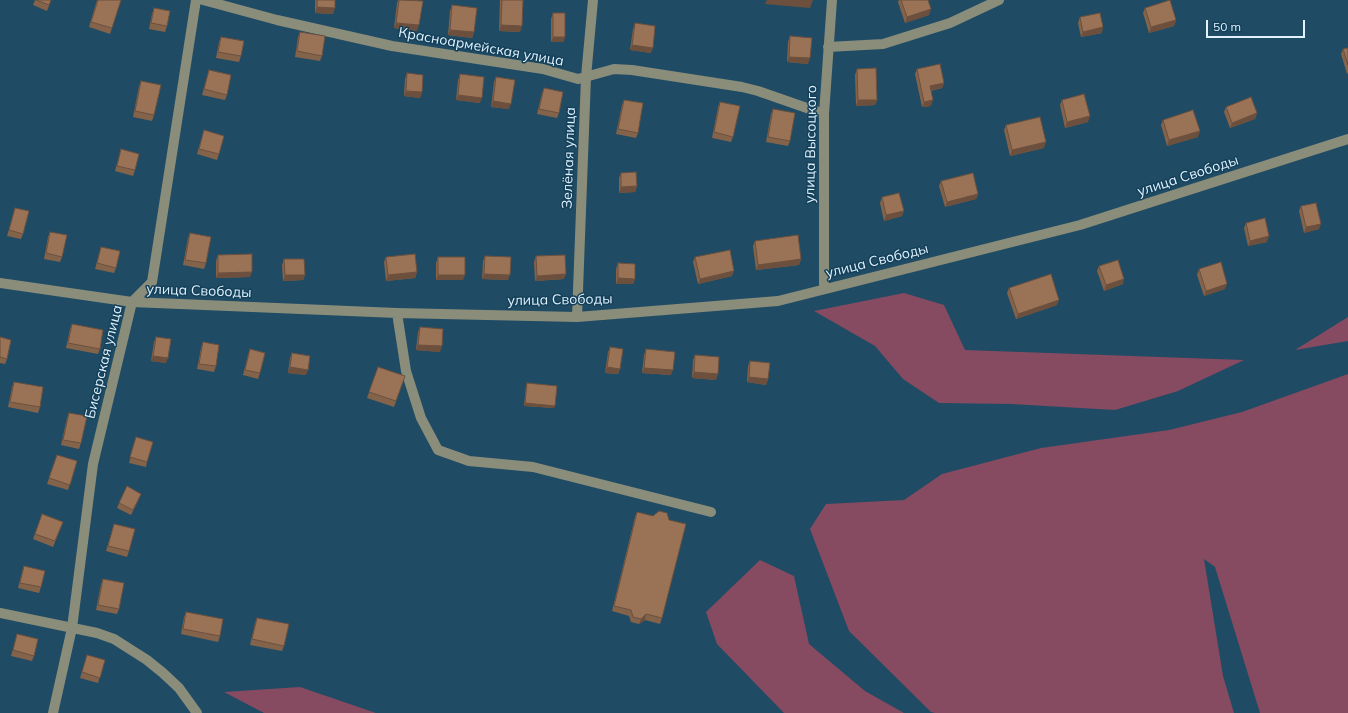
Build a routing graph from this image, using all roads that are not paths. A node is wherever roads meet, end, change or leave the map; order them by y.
1 (196, 0) edge
2 (203, 0) edge
3 (593, 0) edge
4 (832, 0) edge
5 (999, 0) edge
6 (828, 47) junction
7 (586, 77) junction
8 (824, 114) junction
9 (1348, 140) edge
10 (0, 284) edge
11 (824, 289) junction
12 (132, 302) junction
13 (397, 313) junction
14 (577, 317) junction
15 (711, 512) dead end
16 (0, 613) edge
17 (72, 628) junction
18 (53, 713) edge
19 (197, 713) edge

1 - 12 street, Бисерская улица
2 - 7 street, Красноармейская улица
3 - 7 street, Зелёная улица
4 - 6 street, улица Высоцкого
5 - 6 street
6 - 8 street, улица Высоцкого
7 - 8 street, Красноармейская улица
7 - 14 street, Зелёная улица
8 - 11 street, улица Высоцкого
9 - 11 street, улица Свободы
10 - 12 street, улица Свободы
11 - 14 street, улица Свободы
12 - 13 street, улица Свободы
12 - 17 street, Бисерская улица
13 - 14 street, улица Свободы
13 - 15 street
16 - 17 street
17 - 18 street, Бисерская улица
17 - 19 street

